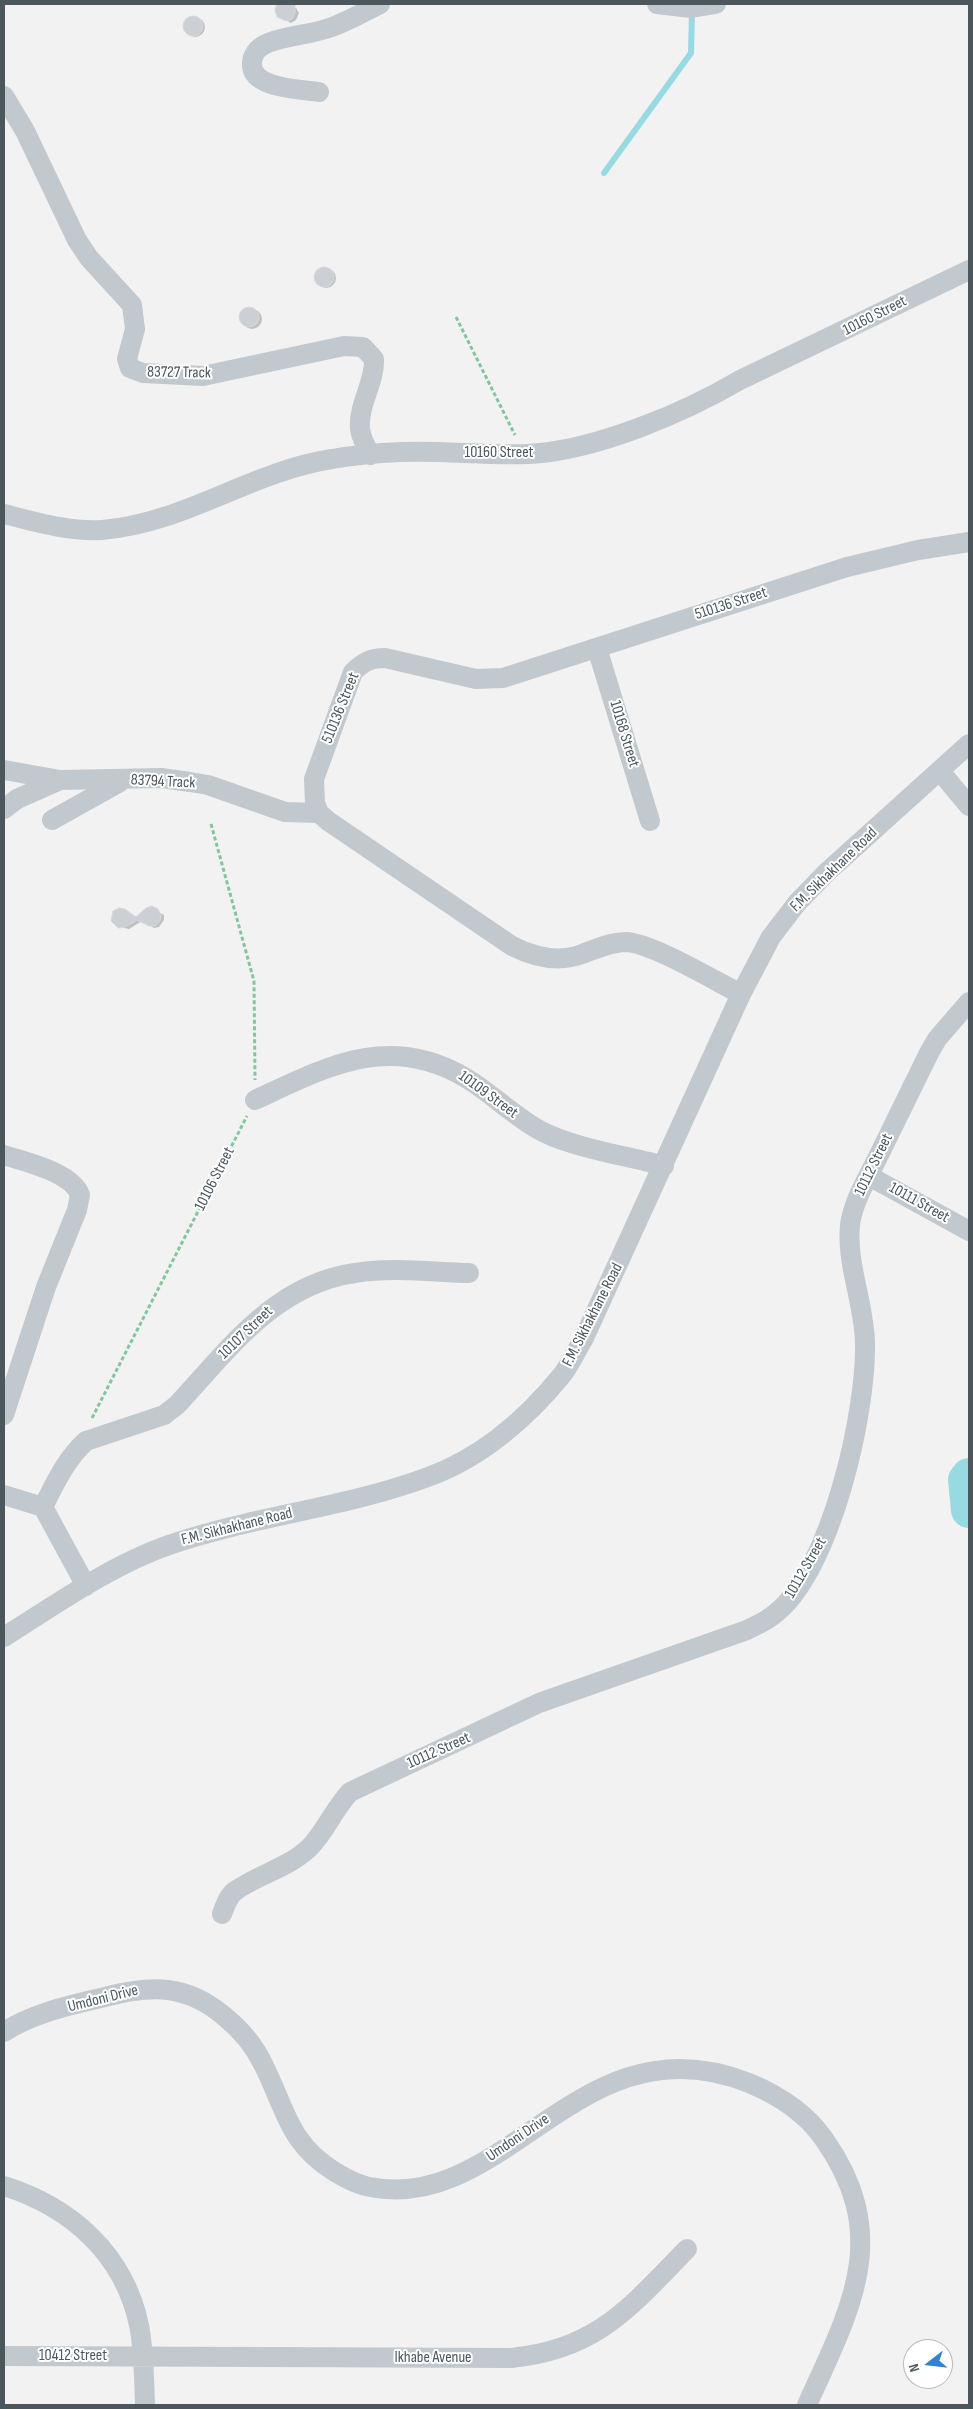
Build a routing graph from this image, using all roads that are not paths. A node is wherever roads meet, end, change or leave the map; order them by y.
1 (380, 4) edge
2 (657, 4) edge
3 (716, 4) edge
4 (319, 92) dead end
5 (4, 96) edge
6 (969, 270) edge
7 (370, 455) junction
8 (4, 514) edge
9 (969, 542) edge
10 (597, 648) junction
11 (969, 744) edge
12 (4, 770) edge
13 (940, 771) junction
14 (127, 779) junction
15 (60, 780) junction
16 (969, 806) edge
17 (4, 809) edge
18 (319, 813) junction
19 (52, 820) dead end
20 (650, 821) dead end
21 (741, 994) junction
22 (969, 1002) edge
23 (255, 1100) road end
24 (4, 1155) edge
25 (664, 1166) junction
26 (869, 1176) junction
27 (969, 1231) edge
28 (469, 1274) dead end
29 (4, 1415) edge
30 (4, 1496) edge
31 (43, 1507) junction
32 (86, 1586) junction
33 (4, 1636) edge
34 (222, 1914) dead end
35 (4, 2032) edge
36 (4, 2186) edge
37 (687, 2249) dead end
38 (4, 2356) edge
39 (142, 2356) junction
40 (144, 2405) edge
41 (807, 2405) edge

1 - 4 street
2 - 3 street
5 - 7 street, 83727 Track
6 - 7 street, 10160 Street
7 - 8 street, 10160 Street
9 - 10 street, 510136 Street
10 - 18 street, 510136 Street
10 - 20 street, 10168 Street
11 - 13 street, F.M. Sikhakhane Road
12 - 15 street, 83794 Track
13 - 16 street
13 - 21 street, F.M. Sikhakhane Road
14 - 15 street, 83794 Track
14 - 18 street, 83794 Track
14 - 19 street
15 - 17 street
18 - 21 street
21 - 25 street, F.M. Sikhakhane Road
22 - 26 street, 10112 Street
23 - 25 street, 10109 Street
24 - 29 street
25 - 32 street, F.M. Sikhakhane Road
26 - 27 street, 10111 Street
26 - 34 street, 10112 Street
28 - 31 street, 10107 Street
30 - 31 street
31 - 32 street
32 - 33 street, F.M. Sikhakhane Road
35 - 41 street, Umdoni Drive
36 - 39 street
37 - 39 street, Ikhabe Avenue
38 - 39 street, 10412 Street
39 - 40 street

